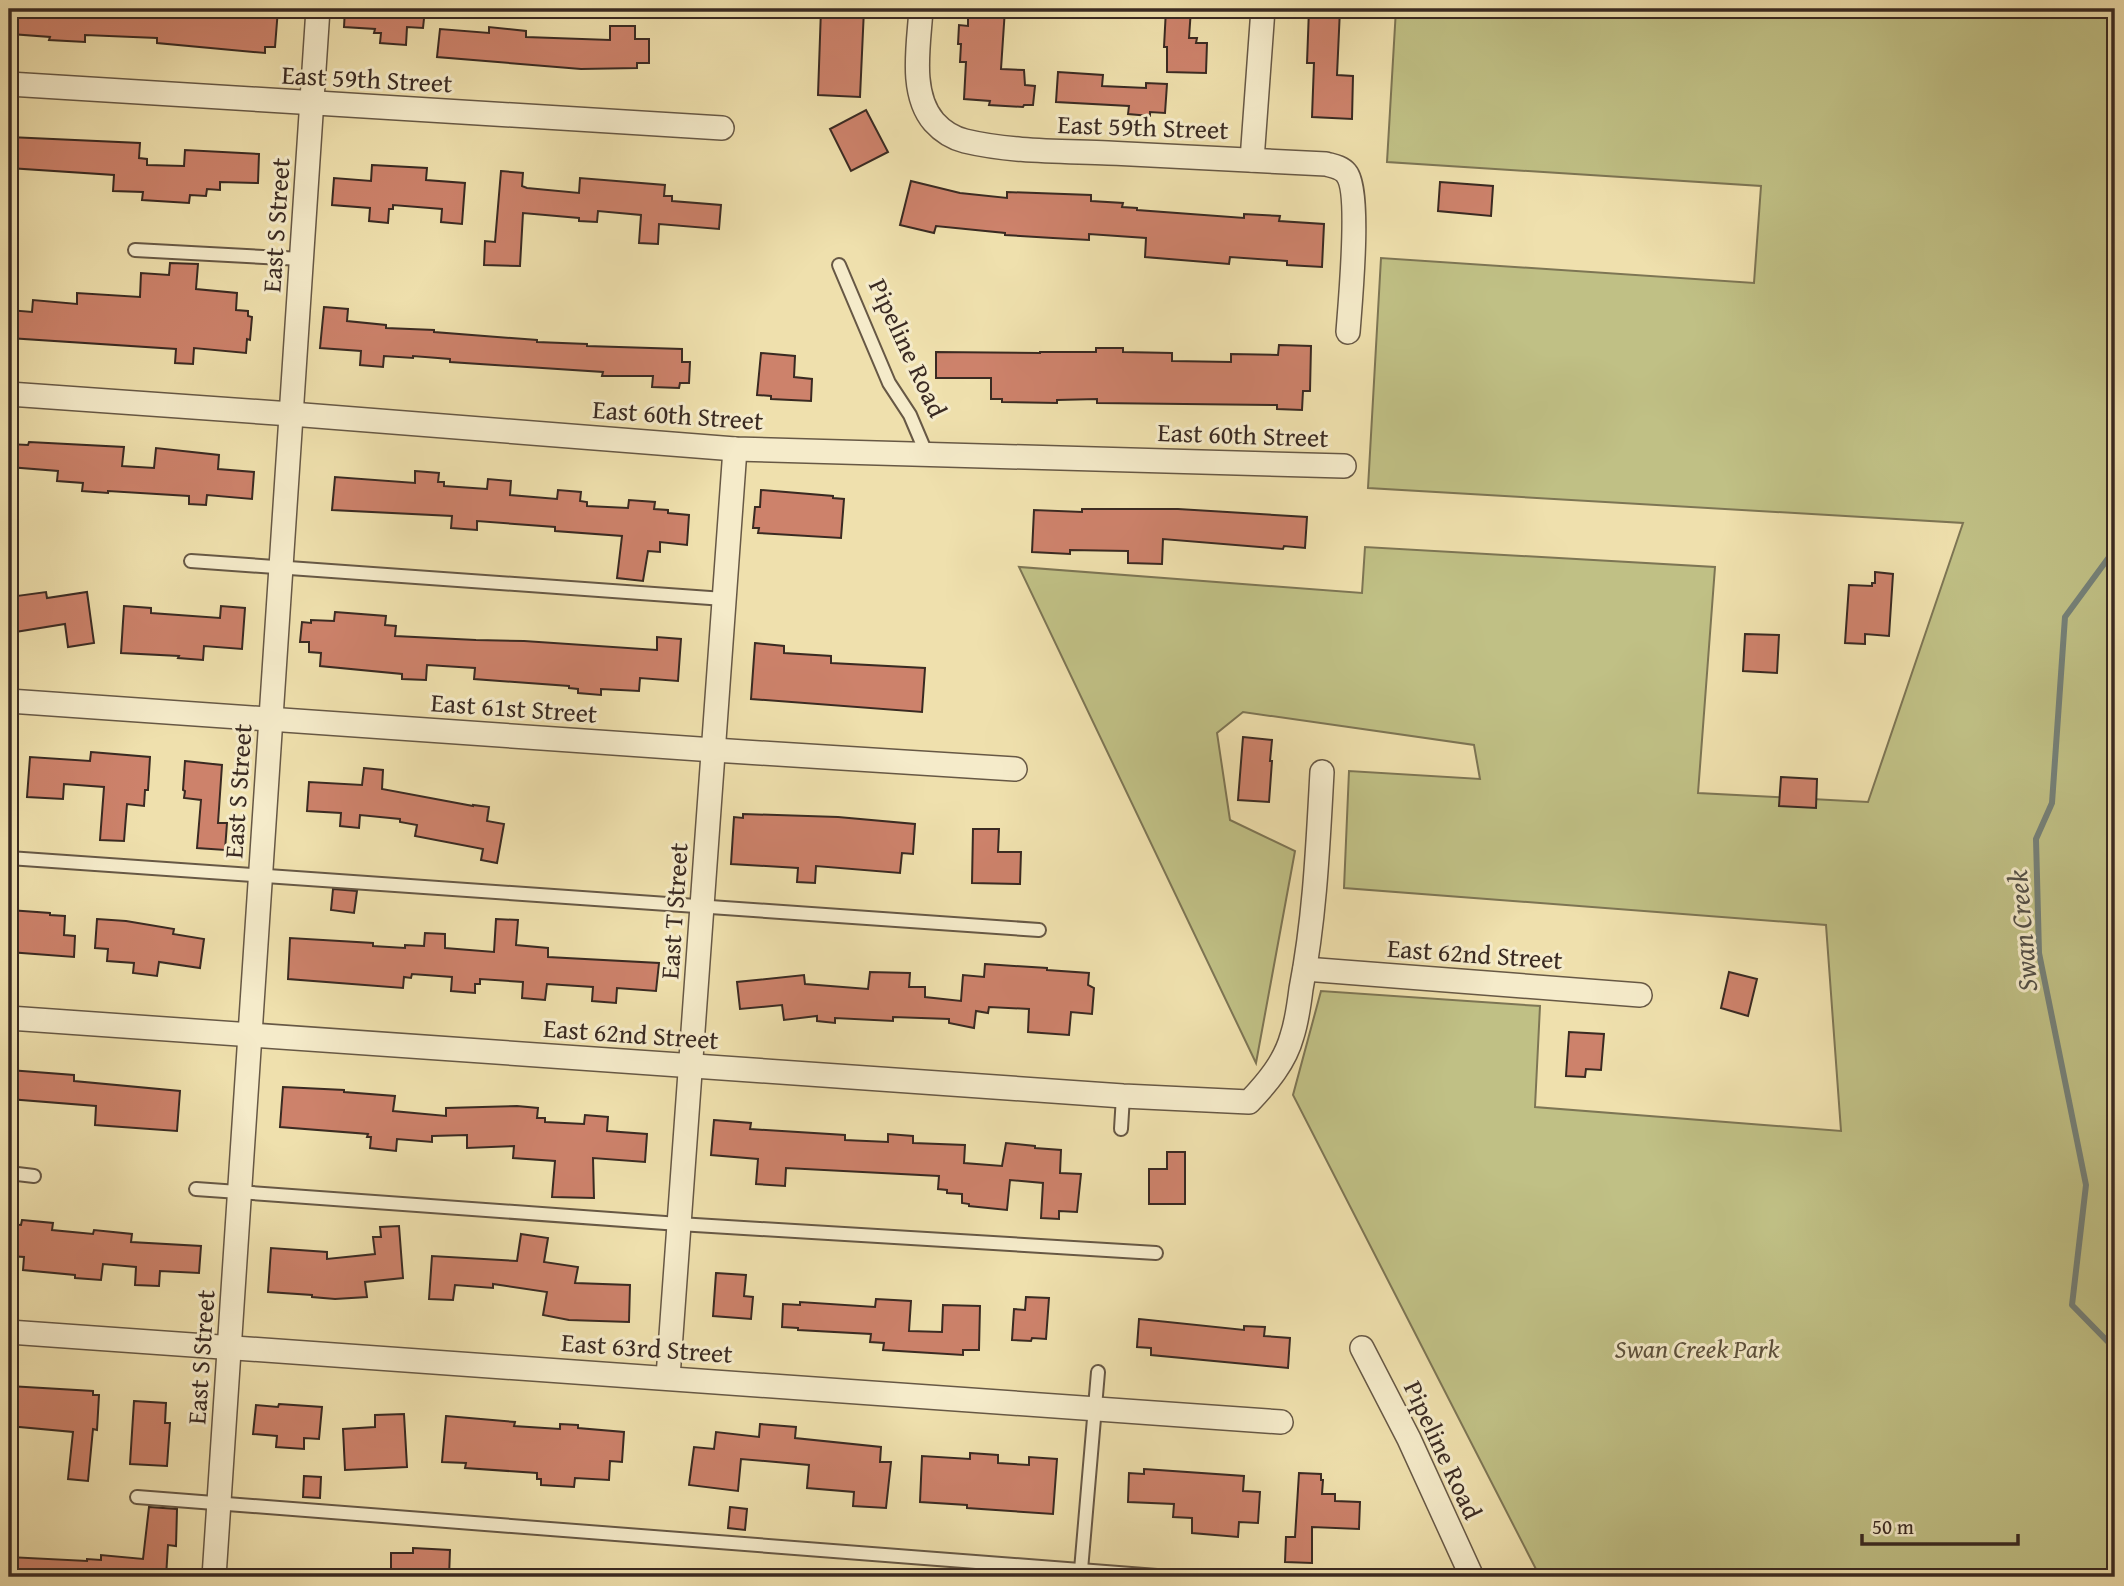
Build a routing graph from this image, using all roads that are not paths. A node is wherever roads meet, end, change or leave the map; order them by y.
1 (318, 9) edge
2 (921, 9) edge
3 (1263, 9) edge
4 (9, 84) edge
5 (312, 104) junction
6 (722, 128) dead end
7 (1252, 160) junction
8 (135, 250) dead end
9 (302, 259) junction
10 (839, 265) dead end
11 (1348, 332) dead end
12 (9, 394) edge
13 (291, 414) junction
14 (735, 449) junction
15 (927, 455) junction
16 (1344, 466) dead end
17 (191, 561) dead end
18 (281, 568) junction
19 (724, 599) junction
20 (9, 701) edge
21 (271, 720) junction
22 (714, 750) junction
23 (1015, 769) dead end
24 (1322, 772) dead end
25 (9, 859) edge
26 (261, 876) junction
27 (702, 907) junction
28 (1039, 930) dead end
29 (1305, 969) junction
30 (1640, 995) dead end
31 (9, 1018) edge
32 (250, 1036) junction
33 (691, 1066) junction
34 (1123, 1096) junction
35 (1121, 1129) dead end
36 (9, 1173) edge
37 (34, 1175) dead end
38 (196, 1189) dead end
39 (240, 1193) junction
40 (679, 1224) junction
41 (1156, 1253) dead end
42 (9, 1332) edge
43 (230, 1347) junction
44 (1362, 1348) dead end
45 (1098, 1372) dead end
46 (668, 1377) junction
47 (1096, 1408) junction
48 (1281, 1422) dead end
49 (137, 1497) dead end
50 (219, 1503) junction
51 (1081, 1570) junction
52 (214, 1577) edge
53 (1170, 1577) edge
54 (1472, 1577) edge

1 - 5 street, East S Street
2 - 7 street, East 59th Street
3 - 7 street
4 - 5 street, East 59th Street
5 - 6 street, East 59th Street
5 - 9 street, East S Street
7 - 11 street, East 59th Street
8 - 9 lane
9 - 13 street, East S Street
10 - 15 lane, Pipeline Road
12 - 13 street, East 60th Street
13 - 14 street, East 60th Street
13 - 18 street, East S Street
14 - 15 street, East 60th Street
14 - 19 street, East T Street
15 - 16 street, East 60th Street
17 - 18 lane
18 - 19 lane
18 - 21 street, East S Street
19 - 22 street, East T Street
20 - 21 street, East 61st Street
21 - 22 street, East 61st Street
21 - 26 street, East S Street
22 - 23 street, East 61st Street
22 - 27 street, East T Street
24 - 29 street
25 - 26 lane
26 - 27 lane
26 - 32 street, East S Street
27 - 28 lane
27 - 33 street, East T Street
29 - 30 street, East 62nd Street
29 - 34 street, East 62nd Street
31 - 32 street, East 62nd Street
32 - 33 street, East 62nd Street
32 - 39 street, East S Street
33 - 34 street, East 62nd Street
33 - 40 street, East T Street
34 - 35 lane
36 - 37 lane
38 - 39 lane
39 - 40 lane
39 - 43 street, East S Street
40 - 41 lane
40 - 46 street, East T Street
42 - 43 street, East 63rd Street
43 - 46 street, East 63rd Street
43 - 50 street, East S Street
44 - 54 street, Pipeline Road
45 - 47 lane
46 - 47 street, East 63rd Street
47 - 48 street, East 63rd Street
47 - 51 lane
49 - 50 lane
50 - 51 lane
50 - 52 street, East S Street
51 - 53 lane

